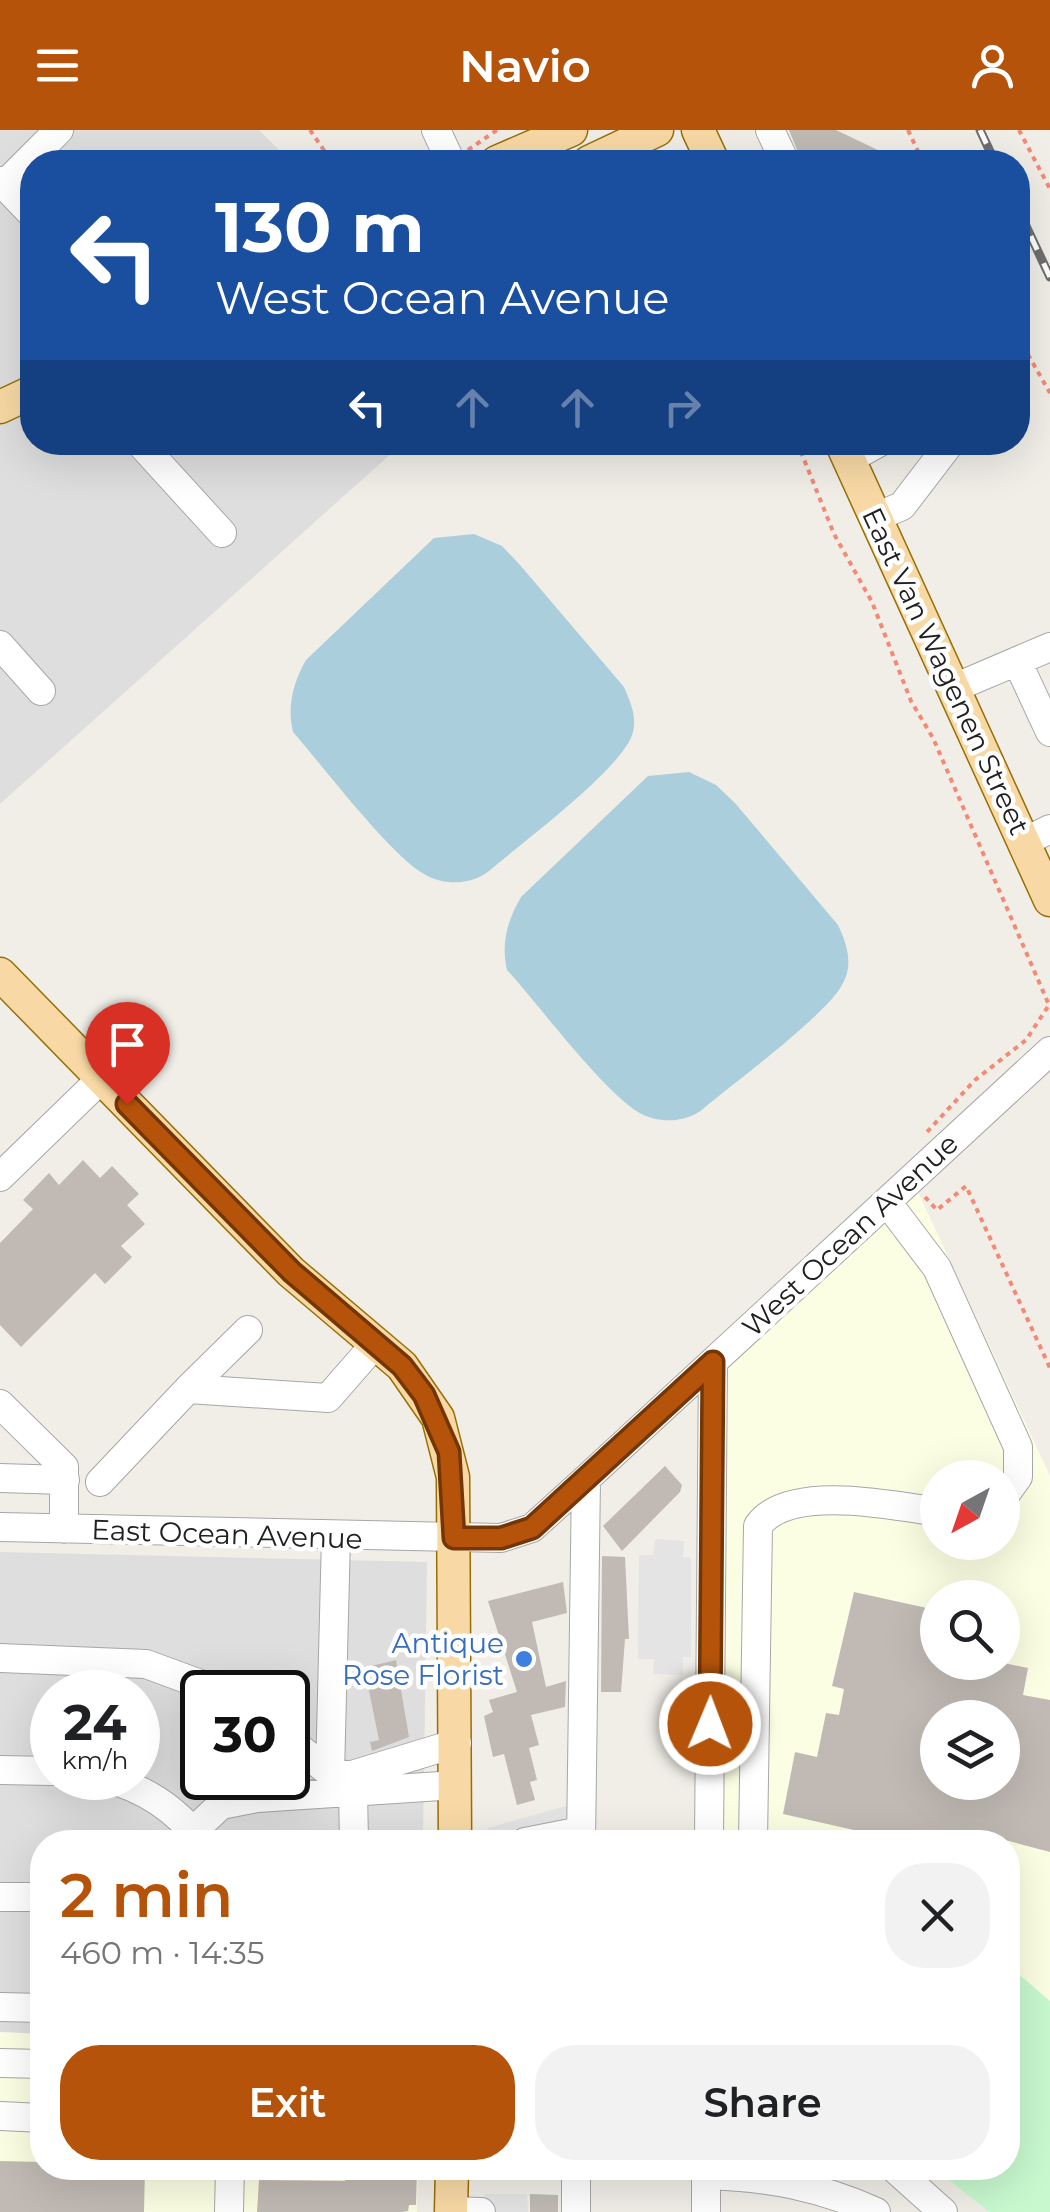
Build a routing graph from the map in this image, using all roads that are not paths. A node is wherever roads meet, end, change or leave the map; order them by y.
1 (59, 130) edge
2 (571, 130) edge
3 (658, 130) edge
4 (37, 150) edge
5 (524, 150) edge
6 (615, 150) edge
7 (2, 183) edge
8 (20, 202) edge
9 (151, 455) edge
10 (847, 455) edge
11 (940, 455) edge
12 (876, 518) junction
13 (222, 534) dead end
14 (0, 645) edge
15 (1050, 647) edge
16 (1017, 661) junction
17 (954, 688) junction
18 (41, 691) dead end
19 (1050, 732) edge
20 (1037, 836) edge
21 (1050, 900) edge
22 (5, 984) edge
23 (1050, 1051) edge
24 (102, 1078) junction
25 (0, 1177) edge
26 (886, 1202) junction
27 (248, 1330) dead end
28 (376, 1343) junction
29 (713, 1362) junction
30 (188, 1390) junction
31 (0, 1404) edge
32 (1018, 1460) edge
33 (0, 1478) edge
34 (586, 1479) junction
35 (65, 1480) junction
36 (100, 1482) dead end
37 (920, 1510) edge
38 (0, 1527) edge
39 (64, 1529) junction
40 (336, 1536) junction
41 (454, 1538) junction
42 (0, 1658) edge
43 (180, 1677) edge
44 (457, 1743) junction
45 (310, 1757) edge
46 (0, 1770) edge
47 (30, 1771) edge
48 (330, 1773) junction
49 (456, 1785) junction
50 (353, 1791) junction
51 (156, 1800) edge
52 (189, 1830) edge
53 (202, 1830) edge
54 (354, 1830) edge
55 (455, 1830) edge
56 (581, 1830) edge
57 (709, 1830) edge
58 (752, 1830) edge
59 (0, 1897) edge
60 (30, 1897) edge
61 (0, 2007) edge
62 (30, 2008) edge
63 (0, 2062) edge
64 (30, 2063) edge
65 (0, 2116) edge
66 (30, 2117) edge
67 (230, 2180) edge
68 (452, 2180) edge
69 (576, 2180) edge
70 (706, 2180) edge
71 (799, 2180) edge
72 (907, 2180) edge
73 (229, 2212) edge
74 (451, 2212) edge
75 (480, 2212) edge
76 (576, 2212) edge
77 (706, 2212) edge
78 (876, 2212) edge
79 (943, 2212) edge

1 - 4 street
2 - 5 main road
3 - 6 main road
7 - 8 street
9 - 13 street
10 - 12 main road, East Van Wagenen Street
11 - 12 street
12 - 17 main road, East Van Wagenen Street
14 - 18 street
15 - 16 street
16 - 17 street
16 - 19 street
17 - 20 main road, East Van Wagenen Street
20 - 21 main road, East Van Wagenen Street
22 - 24 main road
23 - 26 street, West Ocean Avenue
24 - 25 street
24 - 28 main road
26 - 29 street, West Ocean Avenue
26 - 32 street
27 - 30 street
28 - 30 street
28 - 41 main road
29 - 34 street, West Ocean Avenue
29 - 57 street
30 - 36 street
31 - 35 street
33 - 35 street
34 - 41 street, West Ocean Avenue
34 - 56 street
35 - 39 street
37 - 58 street
38 - 39 street, East Ocean Avenue
39 - 40 street, East Ocean Avenue
40 - 41 street, East Ocean Avenue
40 - 48 street
41 - 44 main road
42 - 43 street
44 - 48 street
44 - 49 main road
45 - 48 street
46 - 47 street
49 - 50 street
49 - 55 main road
50 - 53 street
50 - 54 street
51 - 52 street
59 - 60 street
61 - 62 street
63 - 64 street
65 - 66 street
67 - 73 street
68 - 74 main road
69 - 76 street
70 - 77 street
71 - 78 street
72 - 79 street
74 - 75 street

